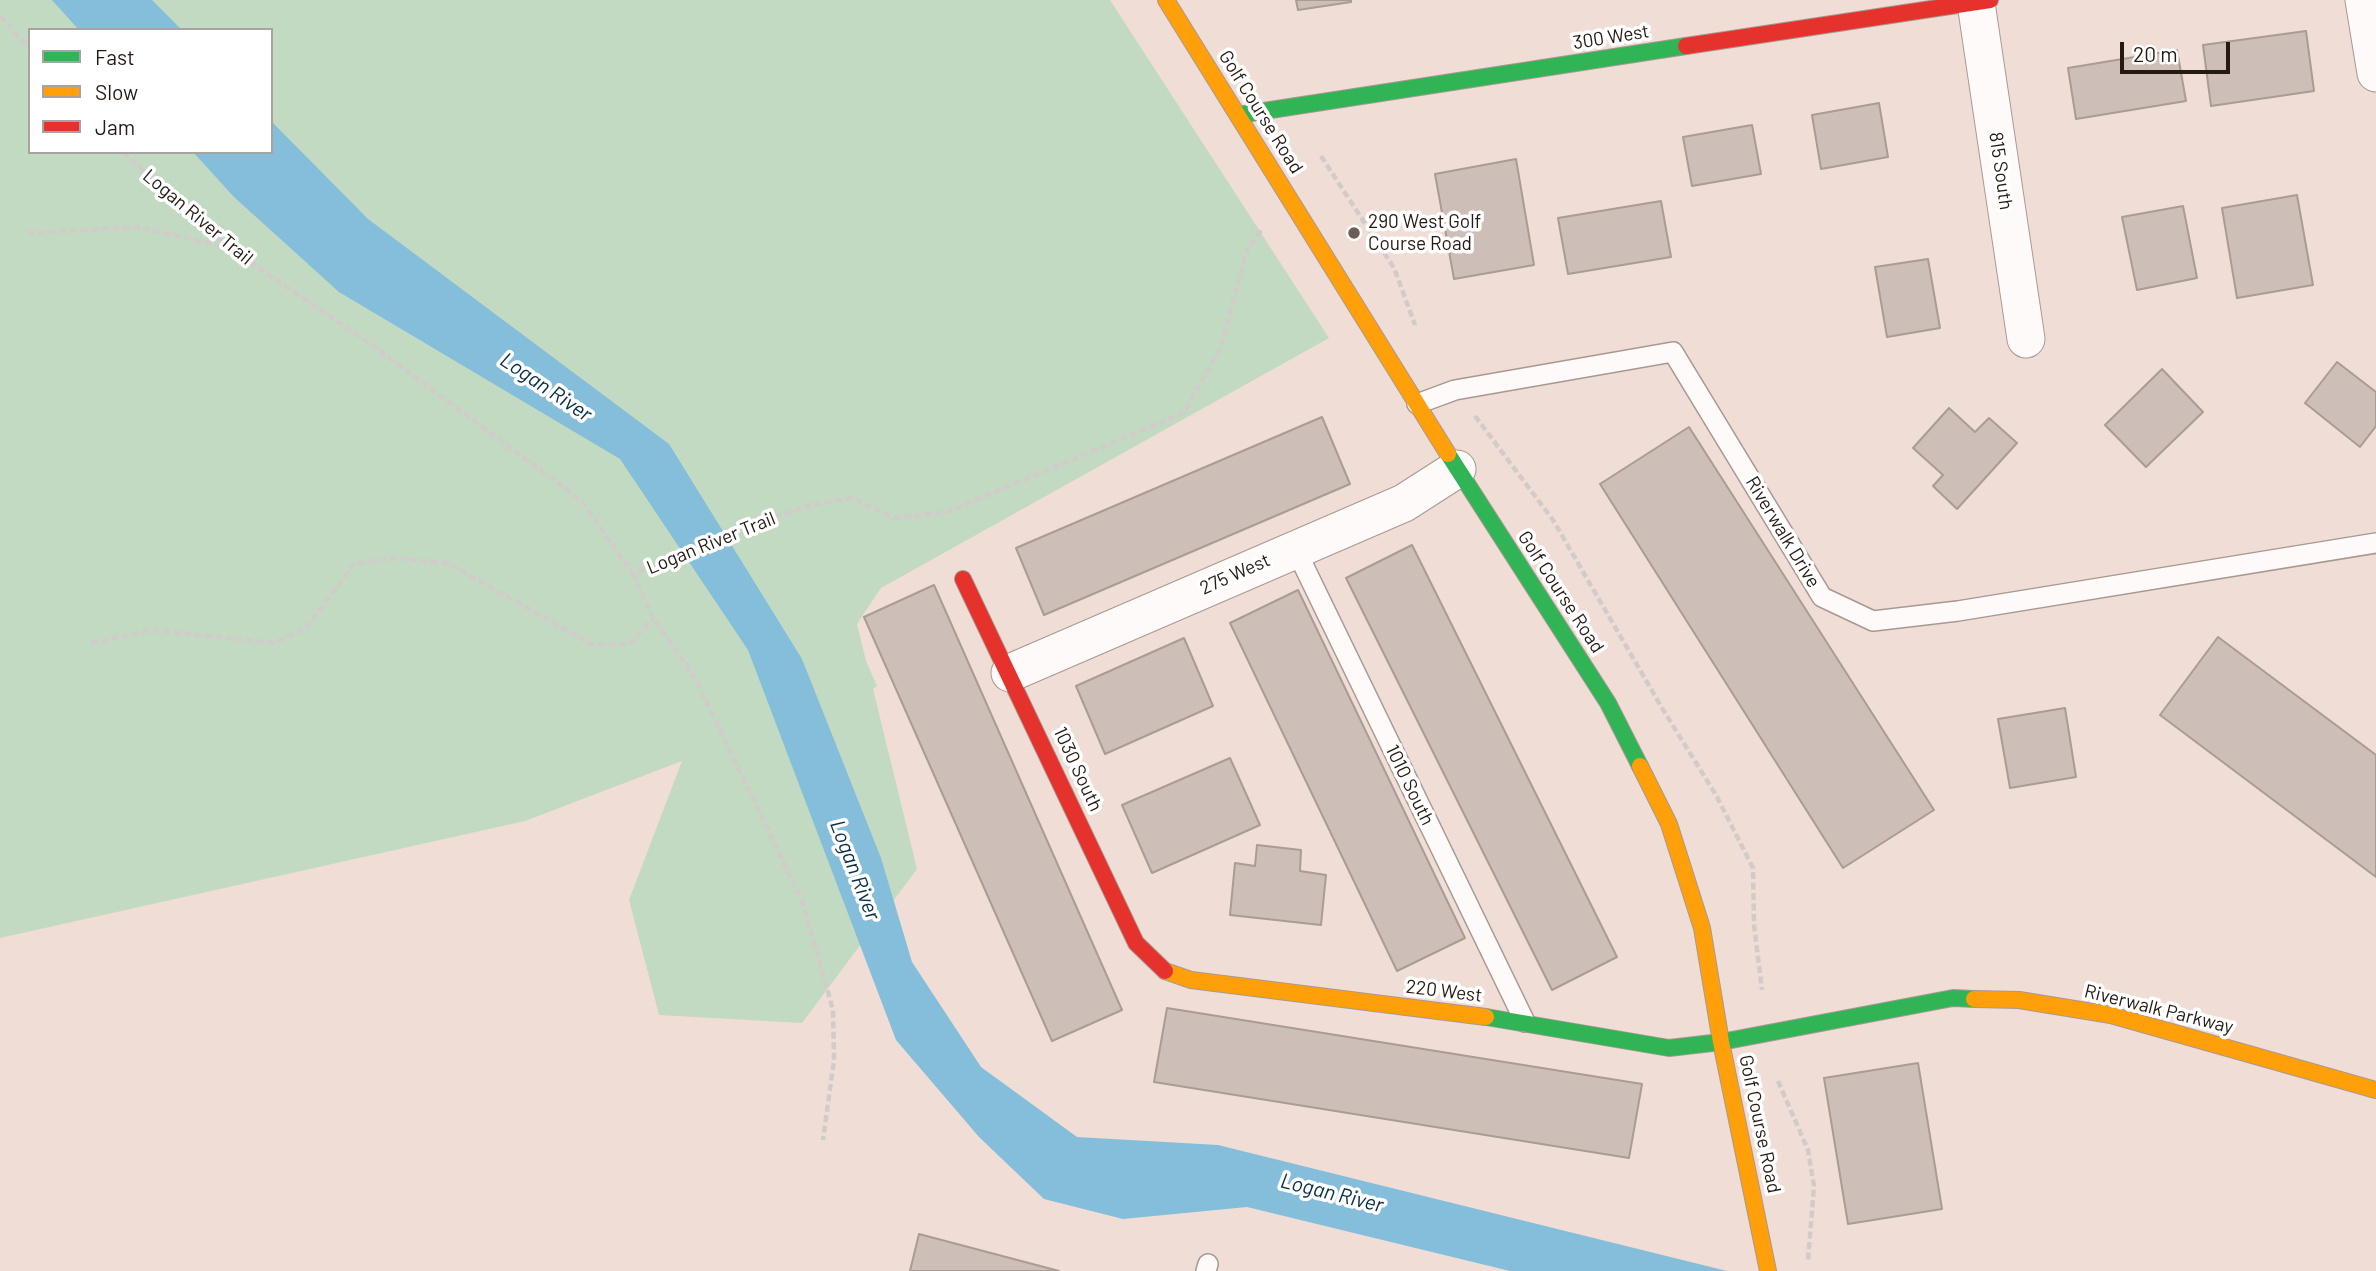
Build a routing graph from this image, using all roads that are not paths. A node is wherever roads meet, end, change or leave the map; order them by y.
1 (1166, 0) edge
2 (2364, 0) edge
3 (1983, 1) edge
4 (2376, 73) edge
5 (1238, 115) junction
6 (2026, 340) dead end
7 (1417, 404) junction
8 (1457, 469) junction
9 (2376, 543) edge
10 (1295, 548) junction
11 (963, 579) dead end
12 (1010, 673) junction
13 (1163, 970) joint
14 (1525, 1022) junction
15 (1721, 1042) junction
16 (2376, 1090) edge
17 (1768, 1271) edge

1 - 5 street, Golf Course Road
2 - 4 street
3 - 5 street, 300 West
3 - 6 street, 815 South
5 - 7 street, Golf Course Road
7 - 8 street, Golf Course Road
7 - 9 lane, Riverwalk Drive
8 - 10 street, 275 West
8 - 15 street, Golf Course Road
10 - 12 street, 275 West
10 - 14 lane, 1010 South
11 - 12 street, 1030 South
12 - 13 street, 1030 South
13 - 14 street, 220 West
14 - 15 street, 220 West
15 - 16 street, Riverwalk Parkway
15 - 17 street, Golf Course Road

